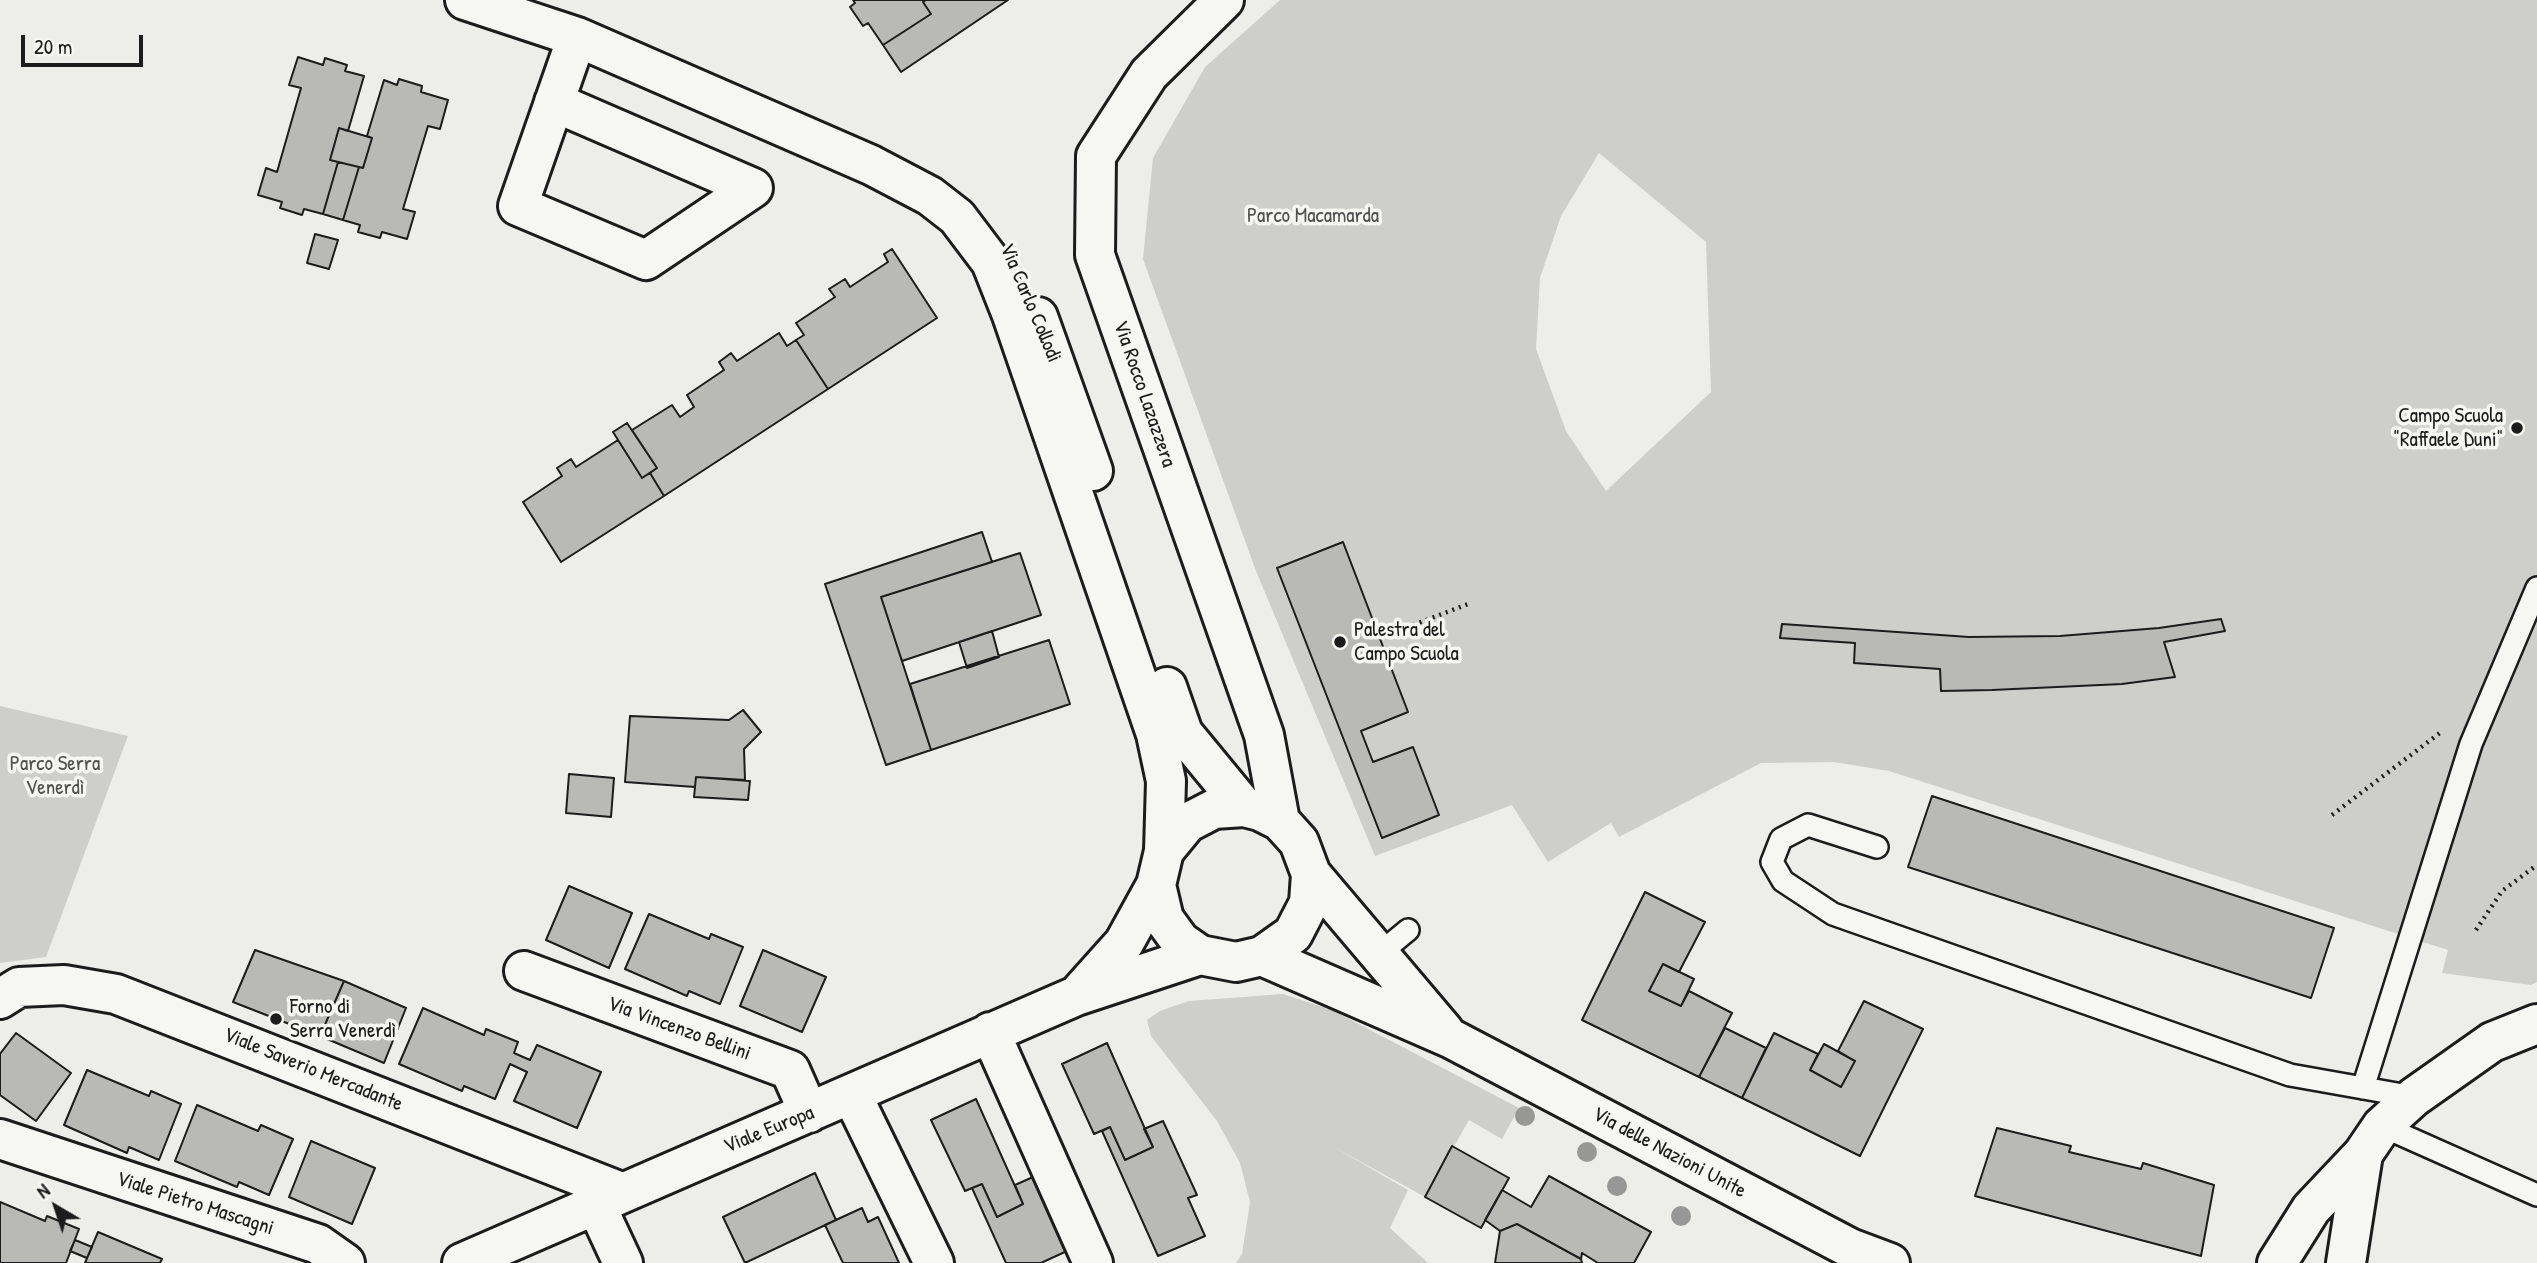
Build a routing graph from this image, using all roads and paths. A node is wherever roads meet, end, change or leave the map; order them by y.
1 (466, 0) edge
2 (1224, 0) edge
3 (577, 37) junction
4 (554, 102) junction
5 (2537, 588) edge
6 (1468, 604) dead end
7 (1400, 630) dead end
8 (2451, 725) dead end
9 (1244, 807) junction
10 (2332, 815) dead end
11 (1280, 821) junction
12 (1877, 847) dead end
13 (2537, 866) edge
14 (1160, 868) junction
15 (1311, 874) junction
16 (1408, 930) dead end
17 (2476, 930) dead end
18 (1379, 954) junction
19 (1200, 955) junction
20 (1262, 956) junction
21 (524, 971) dead end
22 (1076, 996) junction
23 (0, 999) edge
24 (2537, 1024) edge
25 (990, 1032) junction
26 (1450, 1038) junction
27 (2363, 1088) junction
28 (852, 1095) junction
29 (2414, 1097) junction
30 (809, 1113) junction
31 (0, 1139) edge
32 (2372, 1140) junction
33 (2537, 1195) edge
34 (608, 1198) junction
35 (345, 1263) edge
36 (462, 1263) edge
37 (623, 1263) edge
38 (934, 1263) edge
39 (1093, 1263) edge
40 (1890, 1263) edge
41 (2277, 1263) edge
42 (2346, 1263) edge

1 - 3 street, Via Carlo Collodi
2 - 11 street, Via Rocco Lazazzera
3 - 4 street
3 - 9 street, Via Carlo Collodi
3 - 14 street, Via Carlo Collodi
4 - 4 street
5 - 27 lane
6 - 7 path
8 - 10 path
9 - 11 street
9 - 14 street
11 - 15 street
12 - 27 lane
13 - 17 path
14 - 19 street
14 - 22 street
15 - 18 street
15 - 20 street
16 - 18 lane
18 - 26 street
19 - 20 street
19 - 22 street, Viale Europa
20 - 26 street, Via delle Nazioni Unite
21 - 30 street, Via Vincenzo Bellini
22 - 25 street, Viale Europa
23 - 34 street, Viale Saverio Mercadante
24 - 29 street
25 - 28 street, Viale Europa
25 - 39 street
26 - 40 street, Via delle Nazioni Unite
27 - 29 lane
28 - 30 street, Viale Europa
28 - 38 street
29 - 32 street
30 - 34 street, Viale Europa
31 - 35 street, Viale Pietro Mascagni
32 - 33 lane
32 - 41 street
32 - 42 street
34 - 36 street, Viale Europa
34 - 37 street

